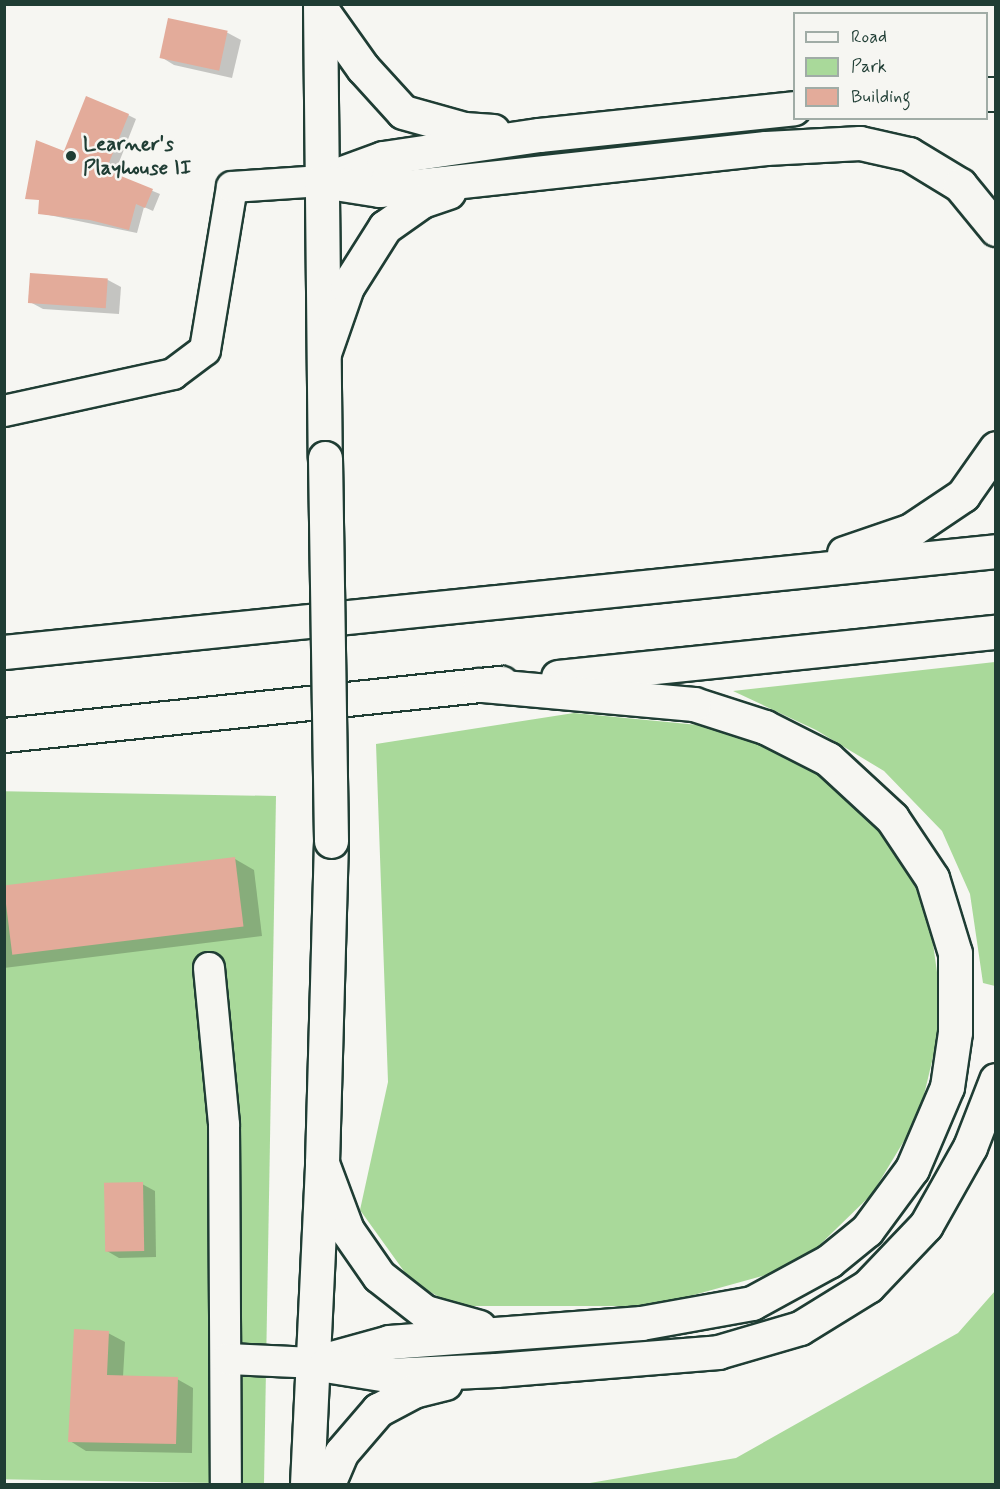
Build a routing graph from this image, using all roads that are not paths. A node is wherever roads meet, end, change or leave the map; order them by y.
1 (320, 7) edge
2 (793, 108) edge
3 (539, 135) junction
4 (489, 178) junction
5 (322, 181) junction
6 (996, 229) edge
7 (324, 353) junction
8 (4, 411) edge
9 (996, 448) edge
10 (996, 550) edge
11 (793, 571) junction
12 (996, 632) edge
13 (4, 652) edge
14 (480, 685) junction
15 (4, 735) edge
16 (209, 968) dead end
17 (996, 1080) edge
18 (322, 1163) junction
19 (504, 1333) junction
20 (227, 1359) junction
21 (314, 1364) junction
22 (496, 1370) junction
23 (226, 1485) edge
24 (307, 1485) edge
25 (328, 1485) edge

1 - 3 main road
1 - 5 main road
2 - 3 main road
3 - 5 main road
4 - 5 main road
4 - 6 main road
4 - 7 main road
5 - 7 main road
5 - 8 street
7 - 18 main road, bridge
9 - 11 main road
10 - 11 main road
11 - 13 main road
12 - 14 main road
14 - 15 main road
14 - 19 main road
16 - 20 street
17 - 22 main road
18 - 19 main road
18 - 21 main road
19 - 21 main road
20 - 21 street
20 - 23 street
21 - 22 main road
21 - 24 main road
22 - 25 main road

